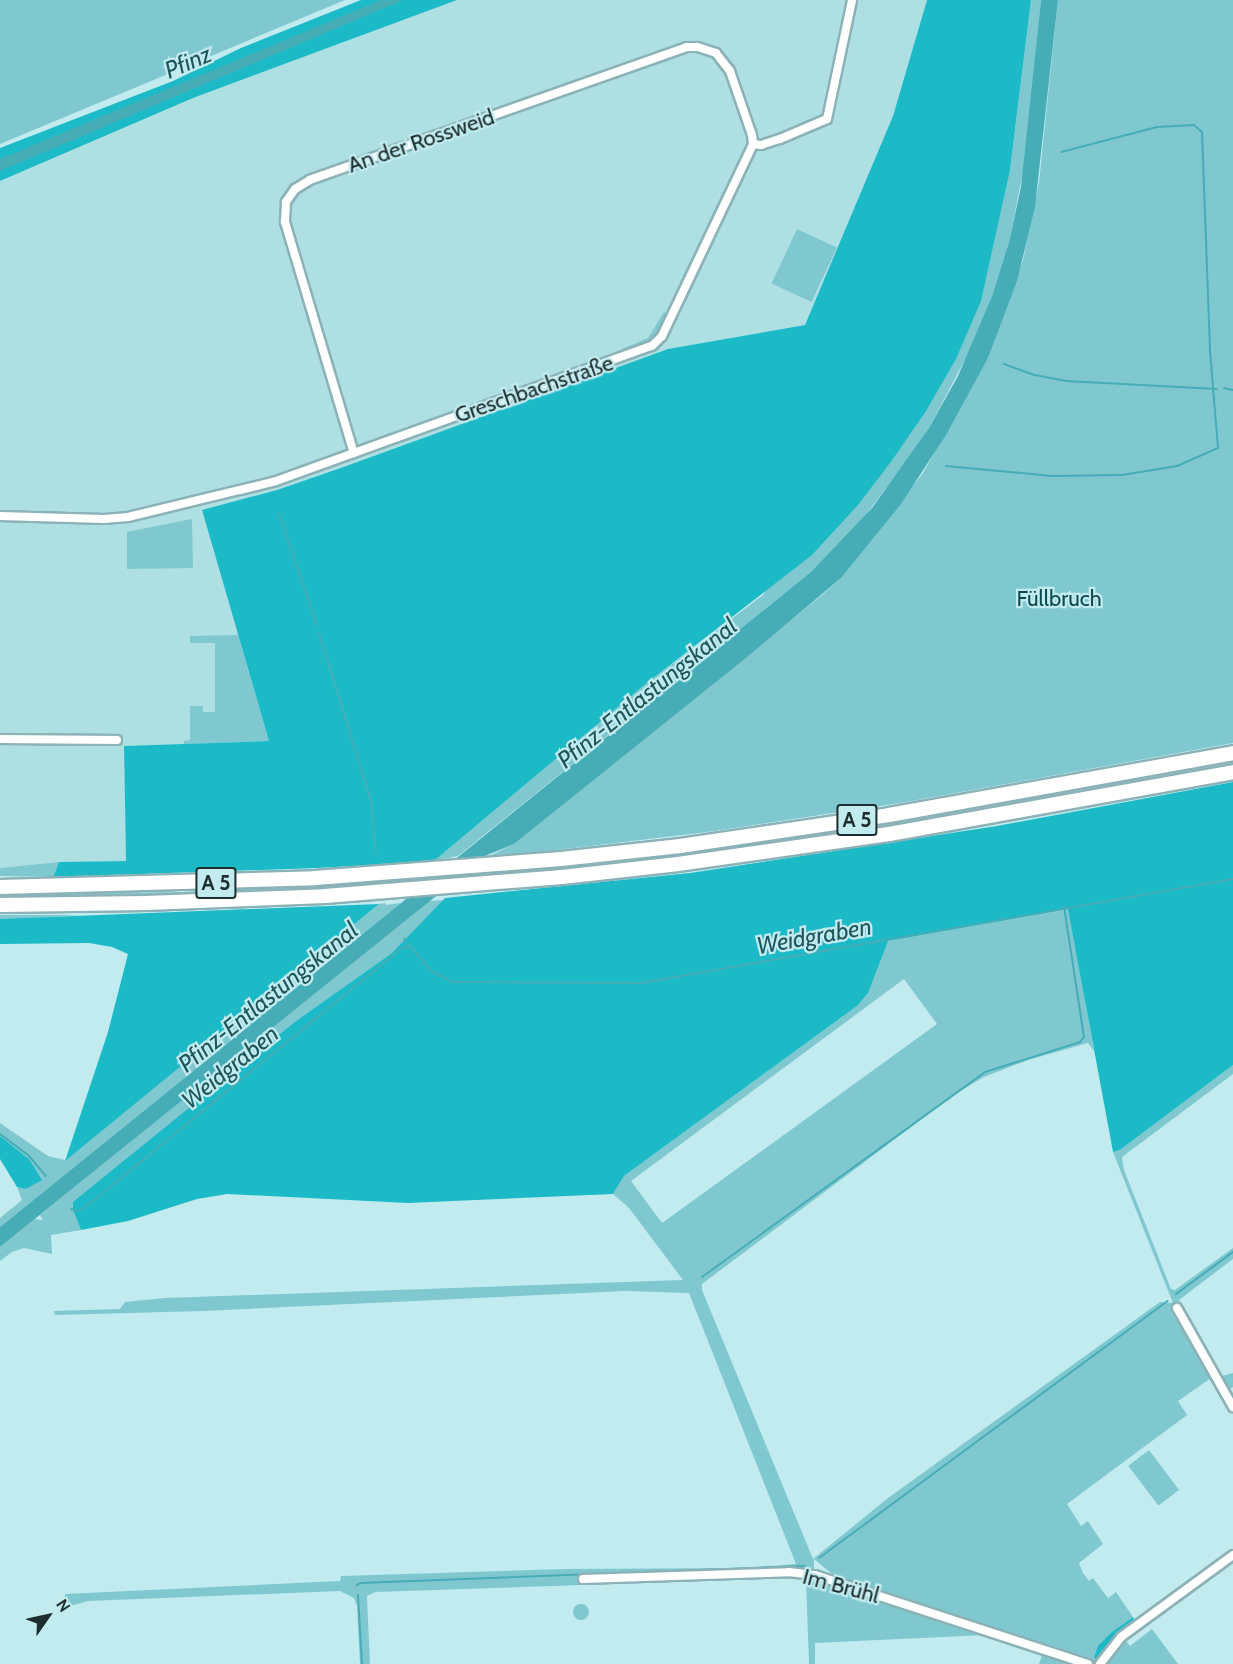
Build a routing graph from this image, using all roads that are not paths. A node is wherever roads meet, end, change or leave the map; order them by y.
1 (852, 0) edge
2 (753, 144) junction
3 (354, 453) junction
4 (0, 516) edge
5 (0, 739) edge
6 (117, 740) dead end
7 (1233, 753) edge
8 (1233, 772) edge
9 (0, 887) edge
10 (0, 904) edge
11 (1177, 1308) dead end
12 (1233, 1407) edge
13 (1233, 1555) edge
14 (583, 1579) dead end
15 (1088, 1664) edge
16 (1100, 1664) edge

1 - 2 street
2 - 3 street, Greschbachstraße
2 - 3 street, An der Rossweid
3 - 4 street, Greschbachstraße
5 - 6 street
7 - 9 highway, A 5
8 - 10 highway, A 5
11 - 12 street
13 - 16 street
14 - 15 street, Im Brühl

